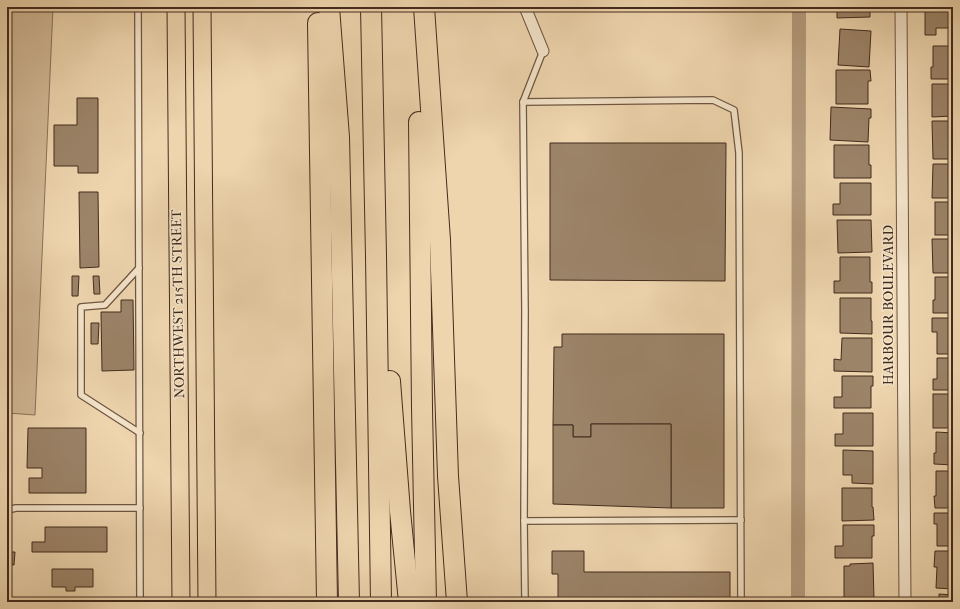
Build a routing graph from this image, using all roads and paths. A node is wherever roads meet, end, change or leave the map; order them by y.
1 (138, 7) edge
2 (176, 7) edge
3 (202, 7) edge
4 (318, 7) edge
5 (328, 7) edge
6 (370, 7) edge
7 (417, 7) edge
8 (424, 7) edge
9 (525, 7) edge
10 (901, 7) edge
11 (543, 51) joint
12 (523, 102) junction
13 (376, 256) junction
14 (139, 268) junction
15 (140, 433) junction
16 (140, 508) junction
17 (7, 510) edge
18 (741, 520) junction
19 (524, 521) junction
20 (140, 602) edge
21 (181, 602) edge
22 (207, 602) edge
23 (327, 602) edge
24 (349, 602) edge
25 (380, 602) edge
26 (410, 602) edge
27 (426, 602) edge
28 (457, 602) edge
29 (525, 602) edge
30 (741, 602) edge
31 (905, 602) edge

1 - 14 lane
2 - 21 main road, NORTHWEST 215TH STREET
3 - 22 main road, NORTHWEST 215TH STREET
4 - 23 highway
5 - 24 highway
6 - 13 highway
7 - 27 highway
8 - 28 highway
9 - 11 street
10 - 31 street, HARBOUR BOULEVARD
11 - 12 lane
12 - 18 lane
12 - 19 lane
13 - 25 highway
13 - 26 highway
14 - 15 lane
14 - 15 lane
15 - 16 lane
16 - 17 lane
16 - 20 lane
18 - 19 lane
18 - 30 lane
19 - 29 lane

